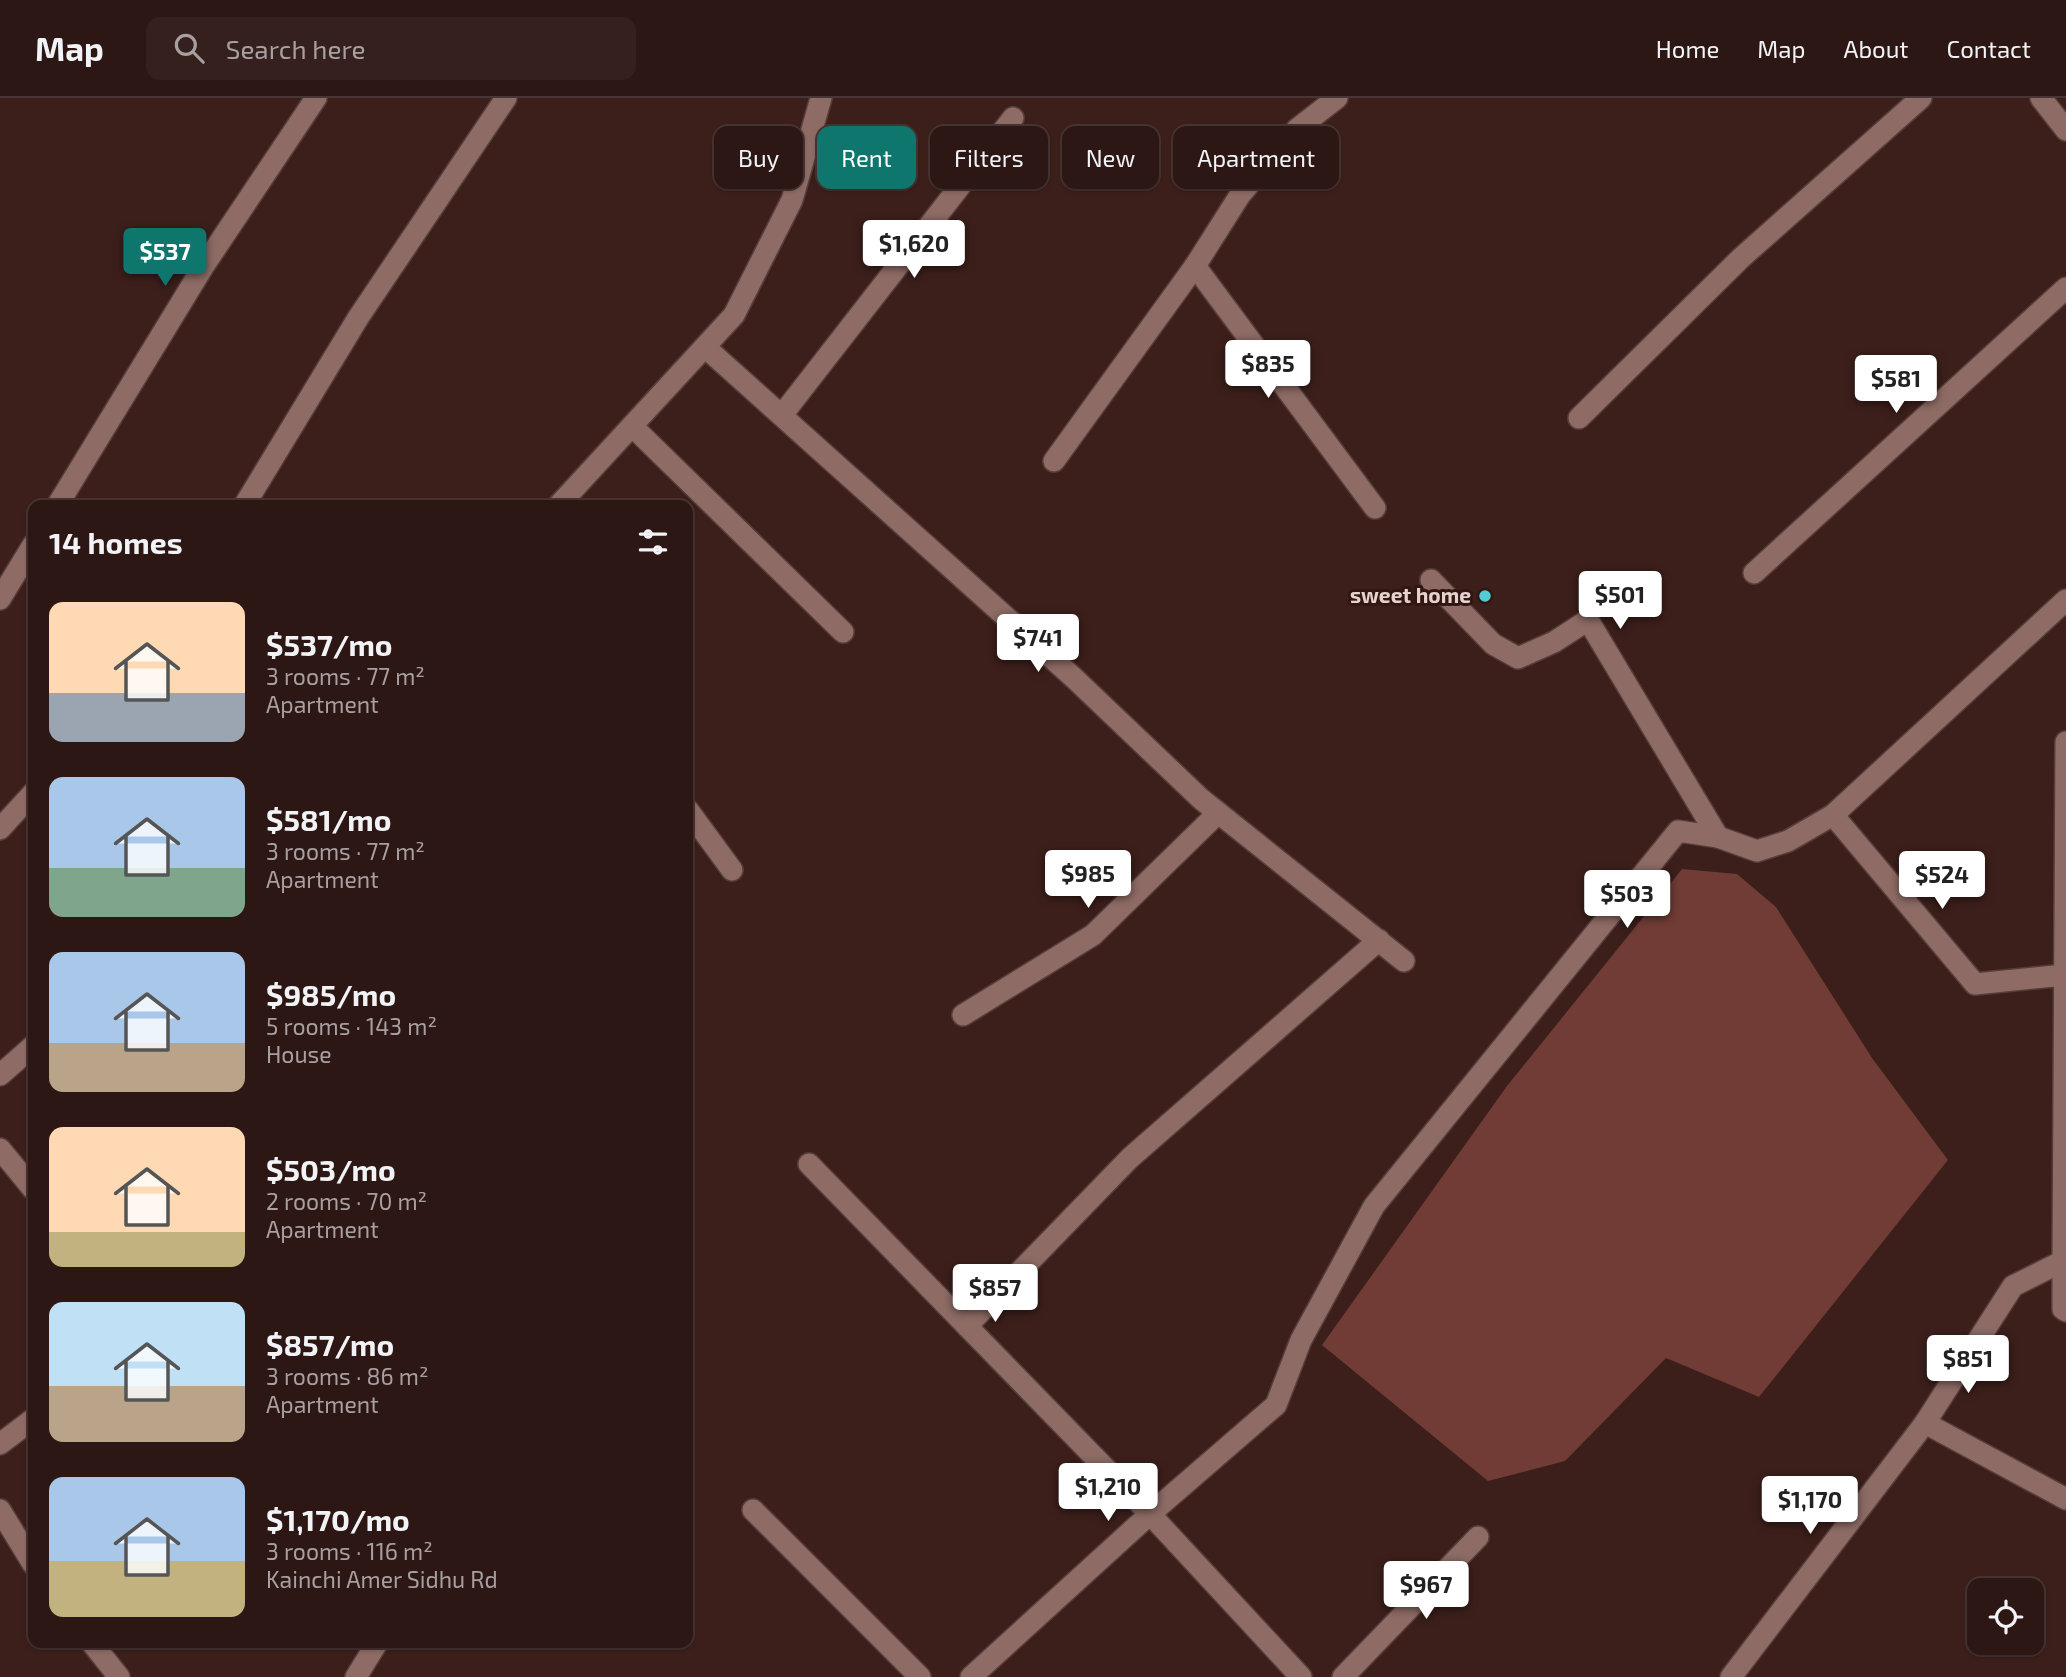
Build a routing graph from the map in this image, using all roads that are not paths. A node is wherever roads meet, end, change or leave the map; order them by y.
1 (316, 98) edge
2 (506, 98) edge
3 (821, 98) edge
4 (1337, 98) edge
5 (1921, 98) edge
6 (2041, 98) edge
7 (1013, 118) dead end
8 (2066, 130) edge
9 (1195, 266) junction
10 (2066, 288) edge
11 (705, 347) junction
12 (782, 415) junction
13 (1579, 418) dead end
14 (633, 427) junction
15 (1054, 461) dead end
16 (61, 500) edge
17 (248, 500) edge
18 (564, 500) edge
19 (1375, 508) dead end
20 (28, 553) edge
21 (1754, 573) dead end
22 (1431, 580) dead end
23 (0, 599) edge
24 (2066, 600) edge
25 (843, 632) dead end
26 (2066, 742) edge
27 (28, 798) edge
28 (1218, 813) junction
29 (1833, 815) junction
30 (693, 817) edge
31 (0, 829) edge
32 (1718, 837) junction
33 (732, 870) dead end
34 (1379, 940) junction
35 (1404, 961) dead end
36 (2064, 975) junction
37 (963, 1015) dead end
38 (28, 1050) edge
39 (0, 1075) edge
40 (0, 1149) edge
41 (809, 1164) dead end
42 (28, 1183) edge
43 (2063, 1261) junction
44 (2066, 1311) edge
45 (967, 1326) junction
46 (28, 1423) edge
47 (1926, 1423) junction
48 (0, 1444) edge
49 (2066, 1499) edge
50 (0, 1510) edge
51 (753, 1510) dead end
52 (1150, 1514) junction
53 (1478, 1537) dead end
54 (28, 1556) edge
55 (96, 1648) edge
56 (374, 1648) edge
57 (118, 1677) edge
58 (356, 1677) edge
59 (920, 1677) edge
60 (971, 1677) edge
61 (1301, 1677) edge
62 (1343, 1677) edge
63 (1731, 1677) edge

1 - 16 street
2 - 17 street
3 - 11 street
4 - 9 street
5 - 13 street
6 - 8 street
7 - 12 street
9 - 15 street
9 - 19 street
10 - 21 street
11 - 12 street
11 - 14 street
12 - 28 street
14 - 18 street
14 - 25 street
20 - 23 street
22 - 32 street
24 - 29 street
26 - 36 street
27 - 31 street
28 - 34 street
28 - 37 street
29 - 32 street
29 - 36 street
30 - 33 street
32 - 52 street
34 - 35 street
34 - 45 street
36 - 43 street
38 - 39 street
40 - 42 street
41 - 45 street
43 - 44 street
43 - 47 street
45 - 52 street
46 - 48 street
47 - 49 street
47 - 63 street
50 - 54 street
51 - 59 street
52 - 60 street
52 - 61 street
53 - 62 street
55 - 57 street
56 - 58 street

